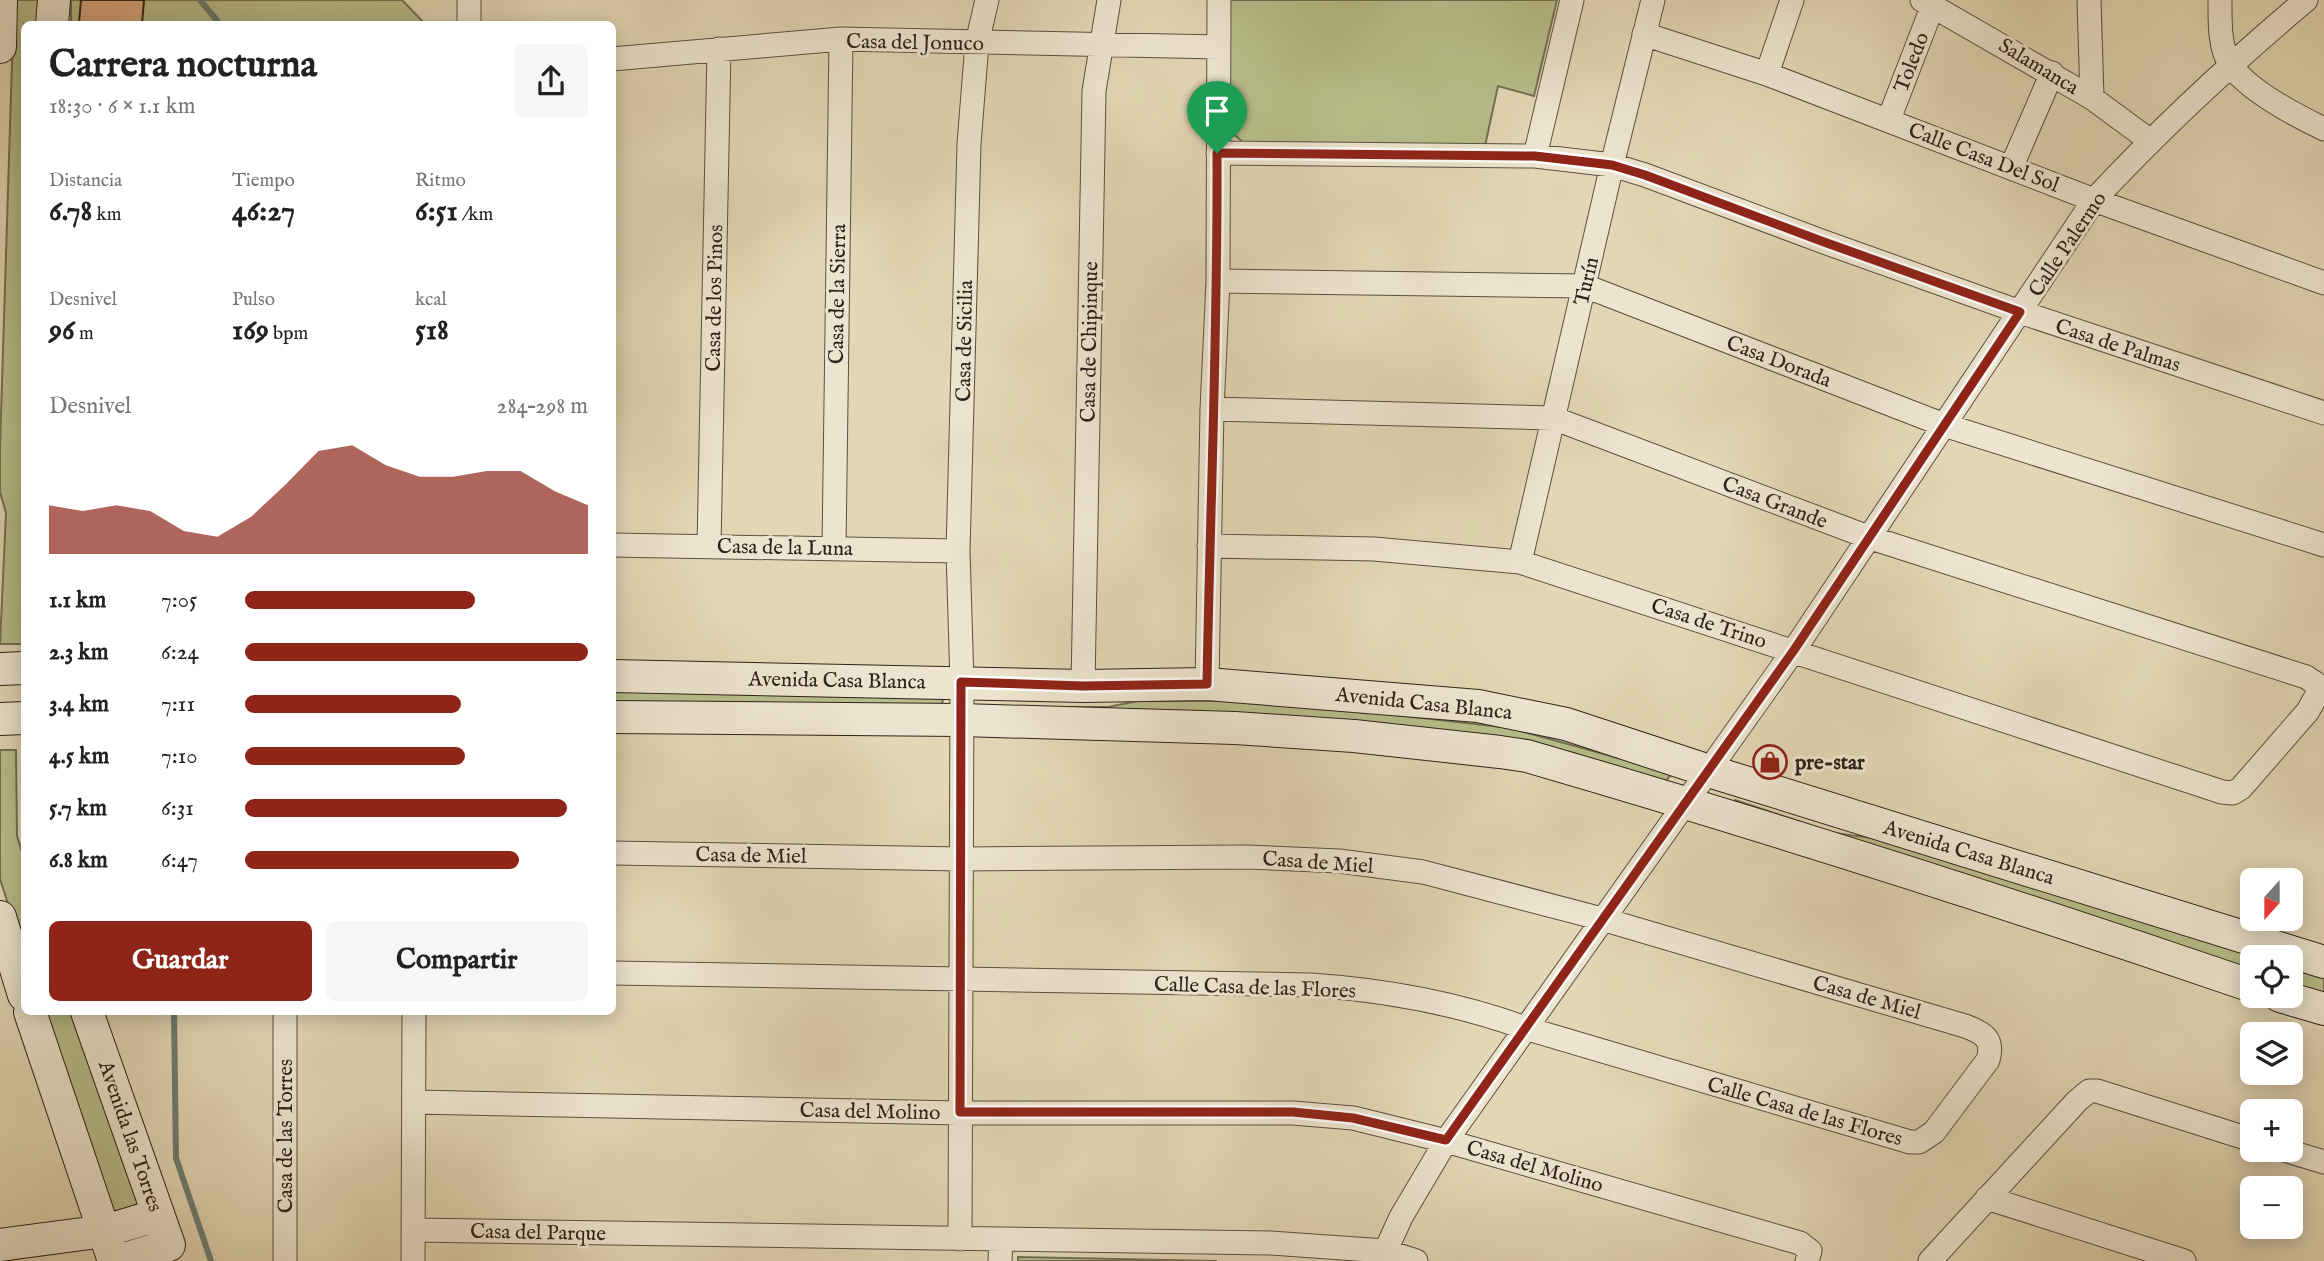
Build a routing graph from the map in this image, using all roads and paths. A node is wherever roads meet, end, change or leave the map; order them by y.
1 (1, 0) edge
2 (54, 0) edge
3 (469, 0) edge
4 (986, 0) edge
5 (1109, 0) edge
6 (1219, 0) edge
7 (1572, 0) edge
8 (1653, 0) edge
9 (1792, 0) edge
10 (2090, 0) edge
11 (2220, 0) edge
12 (2306, 0) edge
13 (1928, 3) edge
14 (1958, 9) edge
15 (52, 21) edge
16 (469, 21) edge
17 (1644, 34) junction
18 (841, 39) junction
19 (978, 43) junction
20 (1104, 45) junction
21 (0, 47) edge
22 (1218, 47) junction
23 (719, 49) junction
24 (616, 59) edge
25 (2230, 64) junction
26 (2052, 73) junction
27 (1767, 74) junction
28 (2092, 98) junction
29 (1889, 119) junction
30 (2324, 129) edge
31 (2149, 141) junction
32 (1217, 153) junction
33 (1535, 156) junction
34 (1612, 165) junction
35 (2011, 168) junction
36 (2094, 200) junction
37 (1218, 281) junction
38 (2324, 283) edge
39 (1585, 286) junction
40 (2020, 312) junction
41 (1212, 409) junction
42 (2324, 414) edge
43 (1553, 418) junction
44 (1944, 425) junction
45 (1868, 537) junction
46 (616, 545) edge
47 (2324, 545) edge
48 (709, 546) junction
49 (1209, 546) junction
50 (834, 548) junction
51 (958, 551) junction
52 (1520, 562) junction
53 (1794, 650) junction
54 (21, 668) edge
55 (0, 669) edge
56 (616, 676) edge
57 (961, 682) junction
58 (1207, 684) junction
59 (1083, 686) junction
60 (616, 717) edge
61 (21, 718) edge
62 (0, 719) edge
63 (961, 720) junction
64 (1709, 771) junction
65 (2233, 793) joint
66 (1687, 803) junction
67 (616, 853) edge
68 (961, 859) junction
69 (0, 917) edge
70 (1602, 919) junction
71 (2324, 962) edge
72 (616, 973) edge
73 (961, 980) junction
74 (2240, 982) edge
75 (21, 985) edge
76 (2303, 1003) edge
77 (2324, 1009) edge
78 (31, 1015) edge
79 (87, 1015) edge
80 (285, 1015) edge
81 (414, 1015) edge
82 (1525, 1028) junction
83 (414, 1102) junction
84 (960, 1112) junction
85 (2240, 1136) edge
86 (1446, 1140) junction
87 (1919, 1142) joint
88 (2303, 1156) edge
89 (2324, 1163) edge
90 (1987, 1198) junction
91 (158, 1215) junction
92 (414, 1230) junction
93 (105, 1231) junction
94 (960, 1239) junction
95 (1000, 1250) edge
96 (172, 1253) edge
97 (9, 1254) edge
98 (1383, 1256) edge
99 (1809, 1256) edge
100 (117, 1261) edge
101 (285, 1261) edge
102 (413, 1261) edge
103 (1416, 1261) edge
104 (1930, 1261) edge
105 (2183, 1261) edge

1 - 21 street
2 - 15 street
3 - 16 street
4 - 19 street, Casa de Sicilia
5 - 20 street, Casa de Chipinque
6 - 22 street
7 - 33 street
8 - 17 street, Turín
9 - 27 street
10 - 28 street
11 - 25 street
12 - 25 street, Calle Palermo
13 - 14 street, Salamanca
13 - 29 street, Toledo
14 - 26 street, Salamanca
17 - 27 street, Calle Casa Del Sol
17 - 34 street, Turín
18 - 19 street, Casa del Jonuco
18 - 23 street, Casa del Jonuco
18 - 50 street, Casa de la Sierra
19 - 20 street, Casa del Jonuco
19 - 51 street, Casa de Sicilia
20 - 22 street, Casa del Jonuco
20 - 59 street, Casa de Chipinque
22 - 32 street
23 - 24 street, Casa del Jonuco
23 - 48 street, Casa de los Pinos
25 - 30 street
25 - 31 street, Calle Palermo
26 - 28 street, Salamanca
26 - 35 street
27 - 29 street, Calle Casa Del Sol
28 - 31 street, Salamanca
29 - 35 street, Calle Casa Del Sol
31 - 36 street, Calle Palermo
32 - 33 street, Casa de Palmas
32 - 37 street
33 - 34 street, Casa de Palmas
34 - 39 street, Turín
34 - 40 street, Casa de Palmas
35 - 36 street, Calle Casa Del Sol
36 - 38 street, Calle Casa Del Sol
36 - 40 street, Calle Palermo
37 - 39 street, Casa Dorada
37 - 41 street
39 - 43 street, Turín
39 - 44 street, Casa Dorada
40 - 42 street, Casa de Palmas
40 - 44 street, Calle Palermo
41 - 43 street, Casa Grande
41 - 49 street
43 - 45 street, Casa Grande
43 - 52 street, Turín
44 - 45 street, Calle Palermo
44 - 47 street, Casa Dorada
45 - 53 street, Calle Palermo
45 - 65 street, Casa Grande
46 - 48 street, Casa de la Luna
48 - 50 street, Casa de la Luna
49 - 52 street, Casa de Trino
49 - 58 street
50 - 51 street, Casa de la Luna
51 - 57 street, Casa de Sicilia
52 - 53 street, Casa de Trino
53 - 64 street, Calle Palermo
53 - 65 street, Casa de Trino
54 - 55 street
56 - 57 street, Avenida Casa Blanca
57 - 59 street, Avenida Casa Blanca
57 - 63 street, Casa de Sicilia
58 - 59 street, Avenida Casa Blanca
58 - 64 street, Avenida Casa Blanca
60 - 63 street, Avenida Casa Blanca
61 - 62 street
63 - 66 street, Avenida Casa Blanca
63 - 68 street, Casa de Sicilia
64 - 66 street, Calle Palermo
64 - 71 street, Avenida Casa Blanca
66 - 70 street, Calle Palermo
66 - 74 street, Avenida Casa Blanca
67 - 68 street, Casa de Miel
68 - 70 street, Casa de Miel
68 - 73 street, Casa de Sicilia
69 - 75 street
70 - 82 street, Calle Palermo
70 - 87 street, Casa de Miel
72 - 73 street, Calle Casa de las Flores
73 - 82 street, Calle Casa de las Flores
73 - 84 street, Casa de Sicilia
76 - 77 street
78 - 93 street
79 - 91 street, Avenida las Torres
80 - 101 street, Casa de las Torres
81 - 83 street
82 - 86 street, Calle Palermo
82 - 87 street, Calle Casa de las Flores
83 - 84 street, Casa del Molino
83 - 92 street
84 - 86 street, Casa del Molino
84 - 94 street, Casa de Sicilia
85 - 90 street
86 - 98 street, Calle Palermo
86 - 99 street, Casa del Molino
88 - 89 street
90 - 104 street
90 - 105 street
91 - 93 street
91 - 96 street, Avenida las Torres
92 - 94 street, Casa del Parque
92 - 102 street
93 - 97 street
93 - 100 street
94 - 95 street, Casa del Parque
95 - 98 street, Casa del Parque
96 - 100 street
98 - 103 street, Casa del Parque

